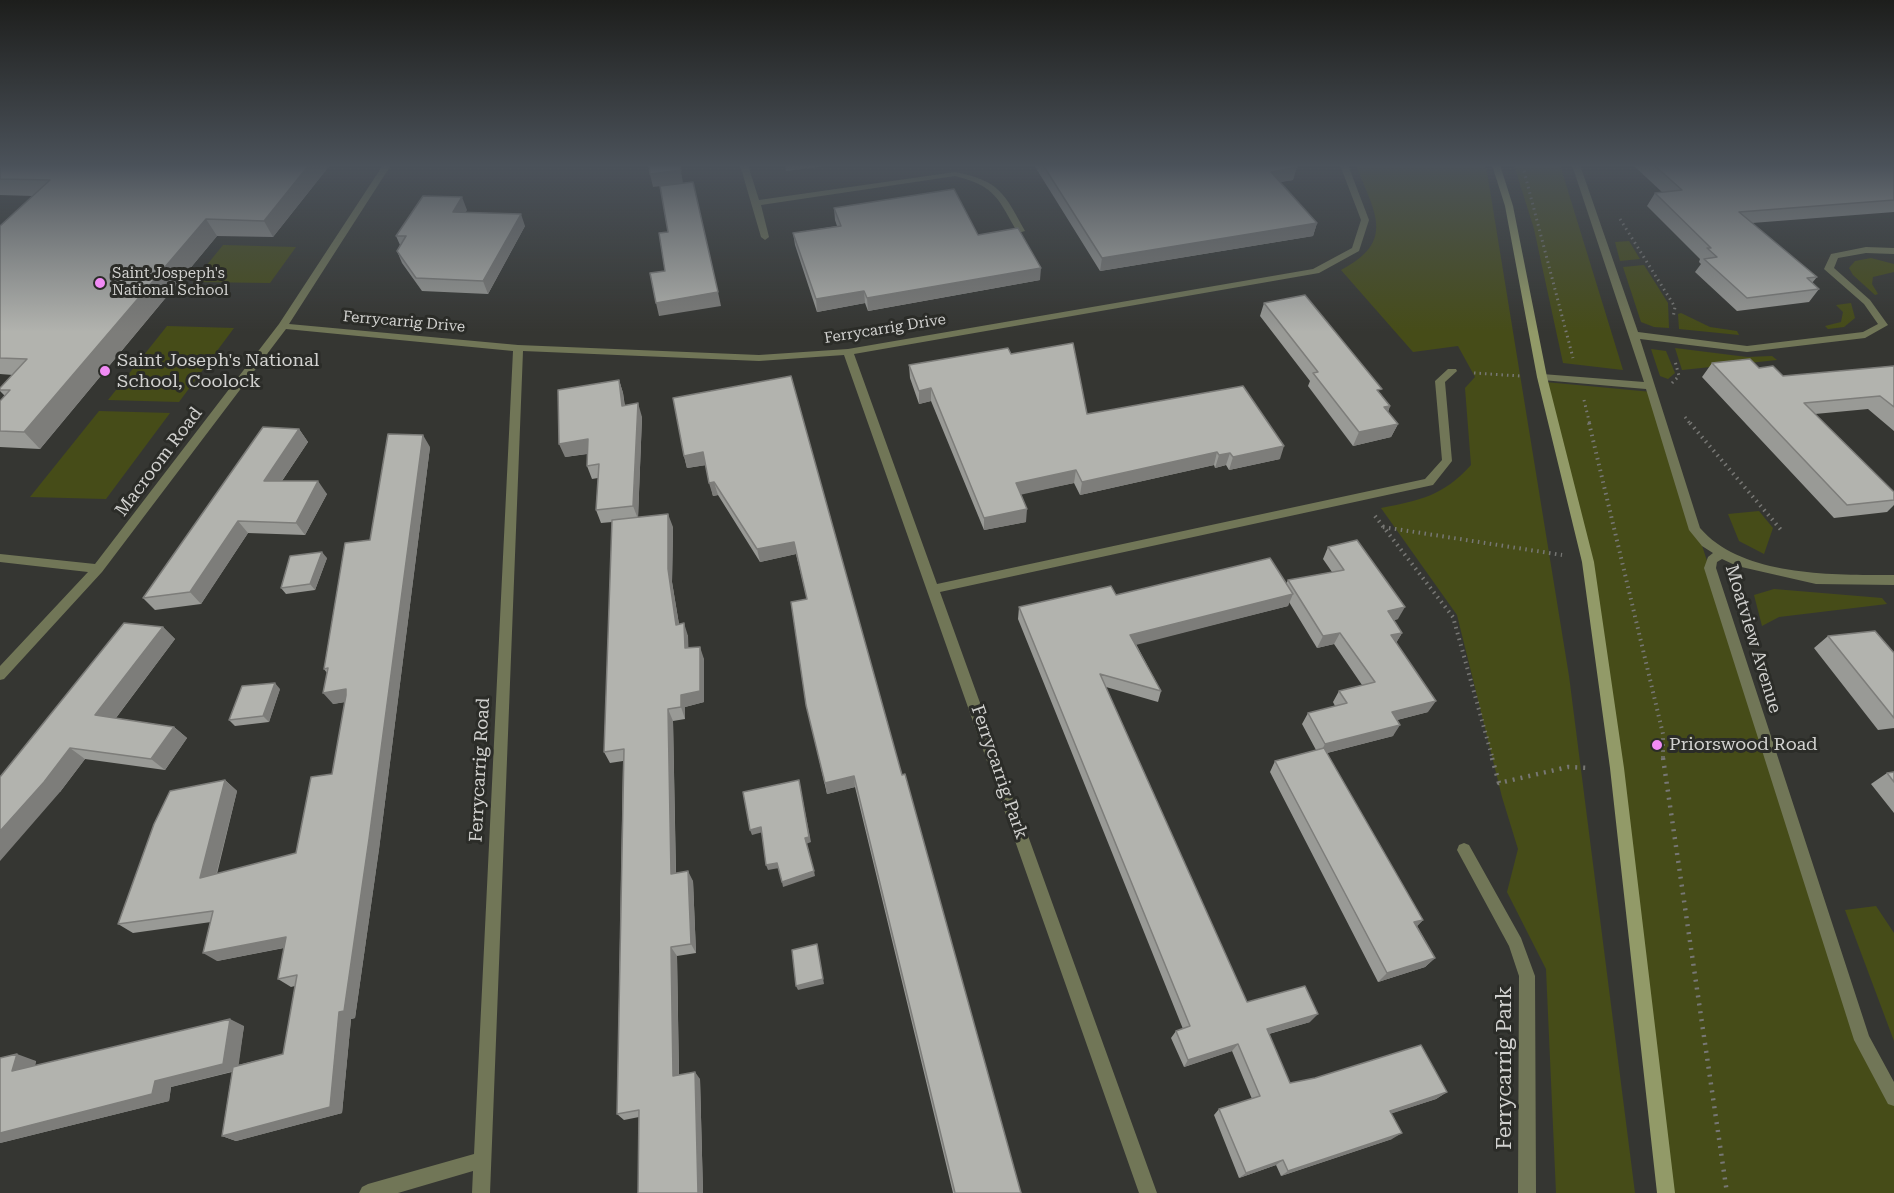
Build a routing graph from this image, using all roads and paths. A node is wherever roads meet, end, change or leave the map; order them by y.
1 (351, 221) edge
2 (761, 221) edge
3 (1016, 221) edge
4 (1365, 221) edge
5 (1512, 221) edge
6 (1538, 221) edge
7 (1595, 221) edge
8 (1022, 231) edge
9 (765, 237) dead end
10 (1894, 251) edge
11 (283, 326) junction
12 (1634, 335) junction
13 (518, 348) junction
14 (848, 352) junction
15 (1452, 371) joint
16 (1542, 377) junction
17 (1579, 380) junction
18 (1650, 386) junction
19 (1361, 495) junction
20 (1382, 527) junction
21 (1720, 554) junction
22 (0, 558) edge
23 (1588, 562) junction
24 (98, 569) junction
25 (1894, 580) edge
26 (934, 589) junction
27 (0, 675) edge
28 (1617, 768) junction
29 (1464, 850) dead end
30 (1894, 1098) edge
31 (482, 1160) junction
32 (368, 1193) edge
33 (481, 1193) edge
34 (1148, 1193) edge
35 (1527, 1193) edge
36 (1666, 1193) edge
37 (1728, 1193) edge

1 - 11 street, Macroom Road
2 - 9 street
3 - 8 street
4 - 14 street, Ferrycarrig Drive
5 - 16 street
6 - 17 path
7 - 12 street, Moatview Avenue
10 - 12 street
11 - 13 street, Ferrycarrig Drive
11 - 24 street, Macroom Road
12 - 18 street, Moatview Avenue
13 - 14 street, Ferrycarrig Drive
13 - 31 street, Ferrycarrig Road
14 - 26 street, Ferrycarrig Park
15 - 16 path
15 - 19 street
16 - 17 street
16 - 23 street
17 - 18 street
17 - 37 path
18 - 21 street, Moatview Avenue
19 - 20 path
19 - 26 street
20 - 23 path
20 - 28 path
21 - 25 street
21 - 30 street, Moatview Avenue
22 - 24 street
23 - 28 street
24 - 27 street, Macroom Road
26 - 34 street, Ferrycarrig Park
28 - 36 street
29 - 35 street, Ferrycarrig Park
31 - 32 street
31 - 33 street, Ferrycarrig Road

